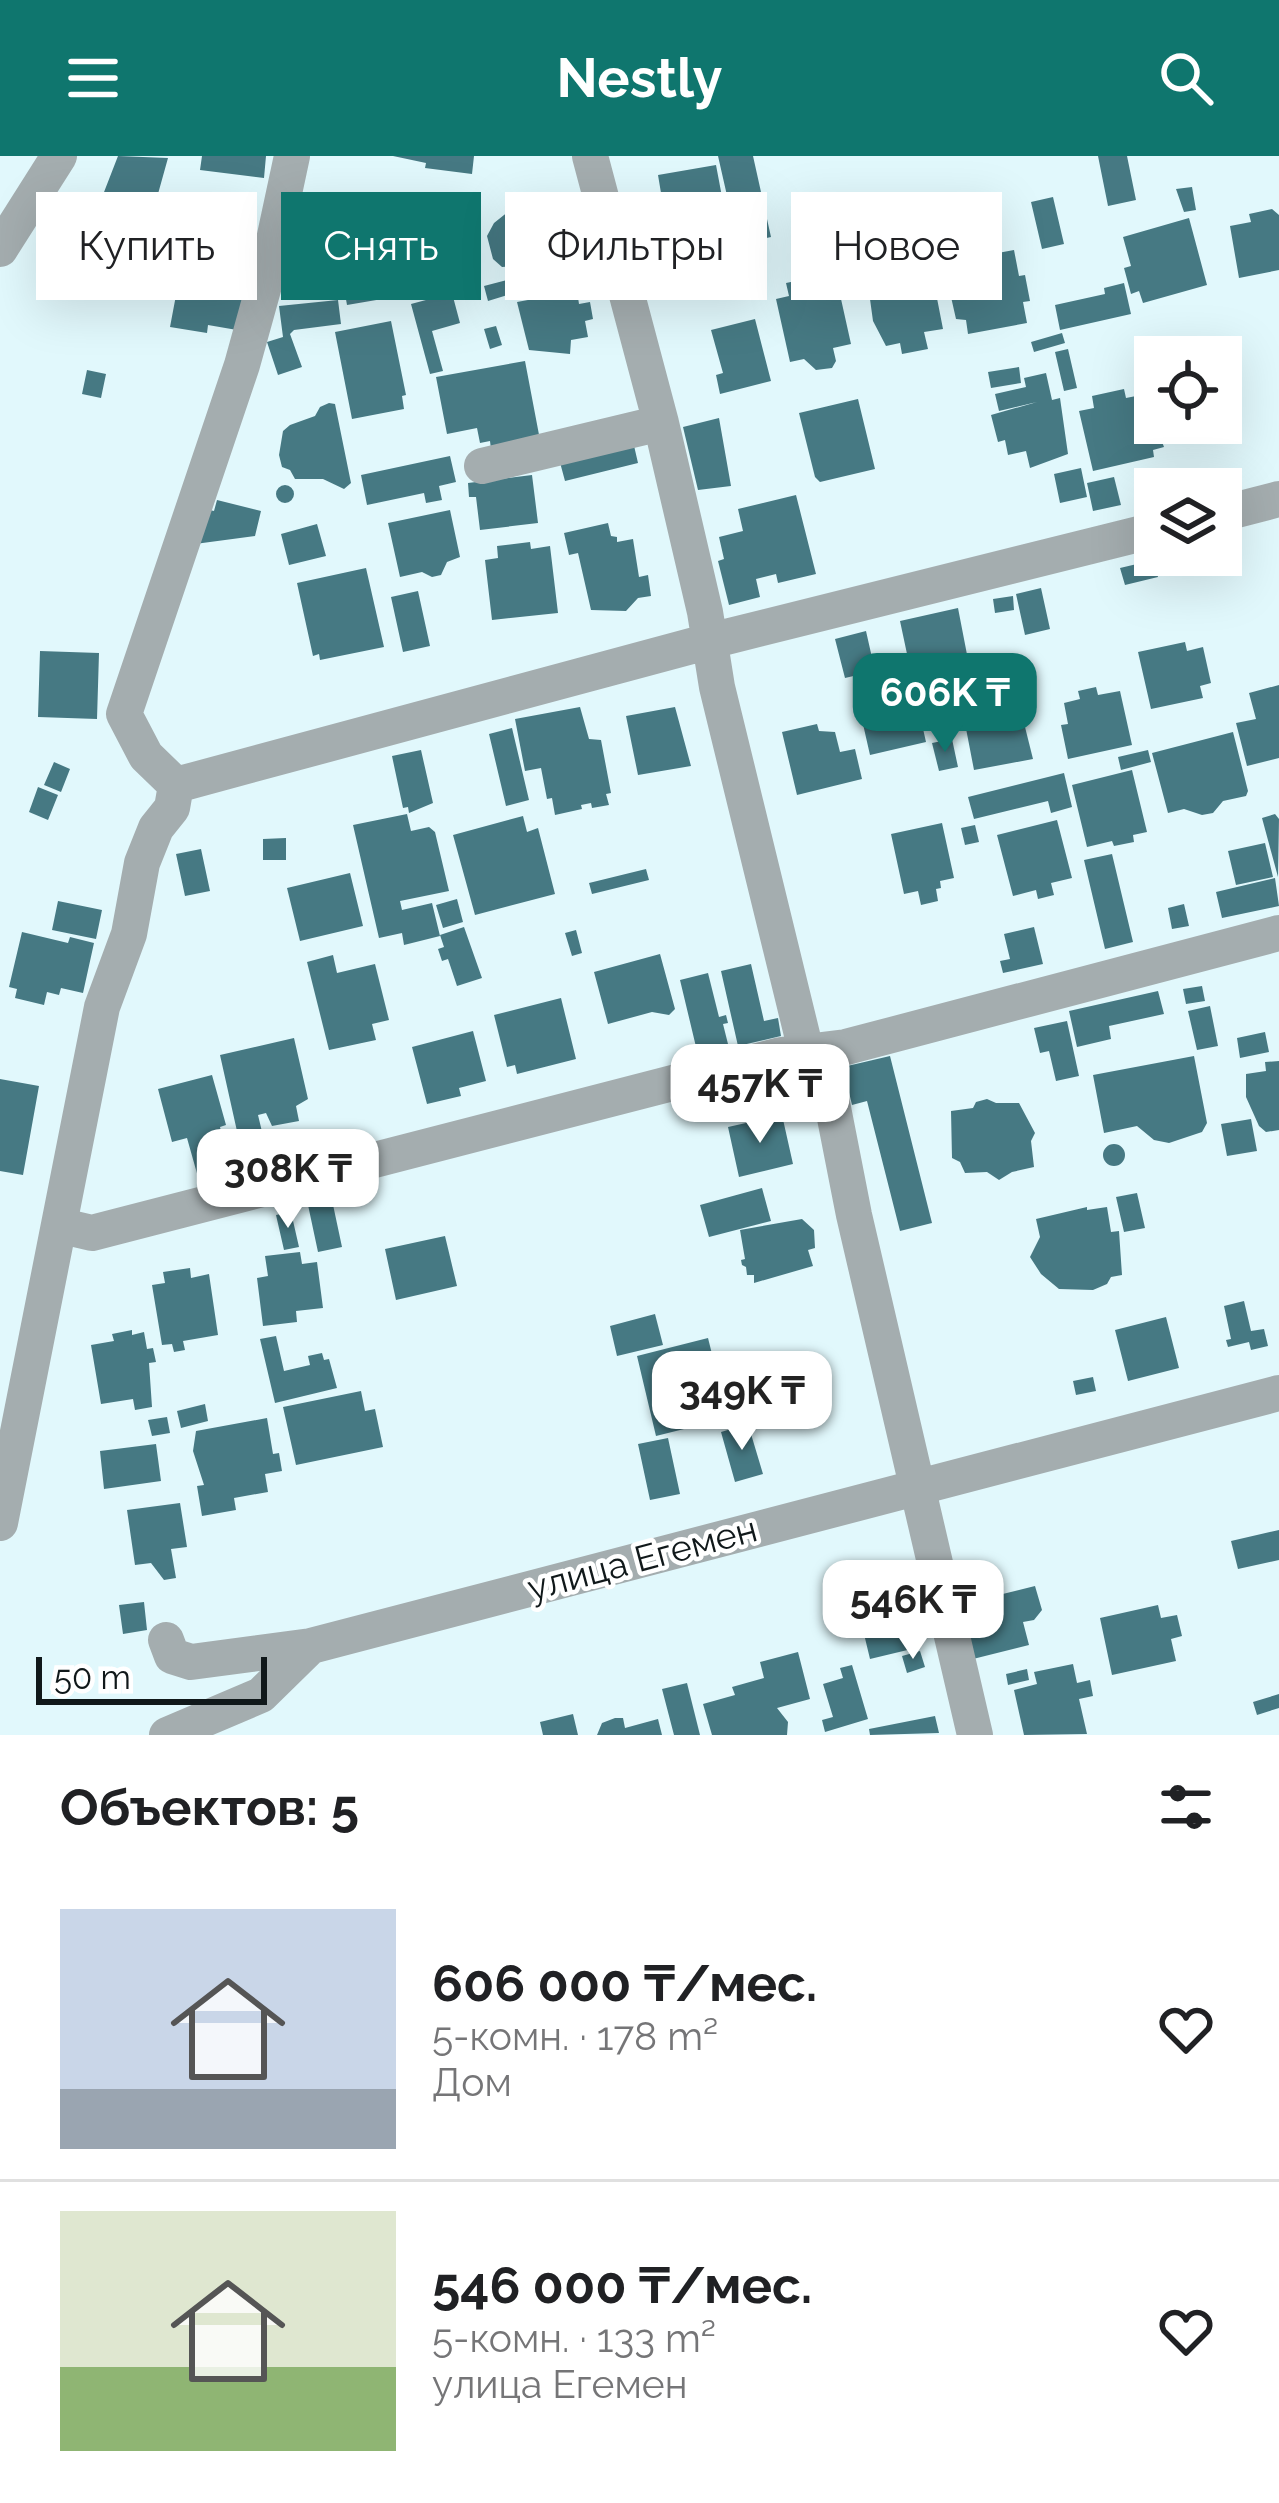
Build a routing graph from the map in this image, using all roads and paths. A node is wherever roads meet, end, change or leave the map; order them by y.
1 (58, 156) edge
2 (292, 156) edge
3 (590, 156) edge
4 (0, 249) edge
5 (662, 423) junction
6 (482, 466) dead end
7 (1279, 499) edge
8 (1242, 509) edge
9 (1134, 535) edge
10 (710, 641) junction
11 (176, 785) junction
12 (1279, 933) edge
13 (806, 1055) junction
14 (62, 1226) junction
15 (1279, 1393) edge
16 (916, 1486) junction
17 (0, 1523) edge
18 (166, 1640) dead end
19 (311, 1646) junction
20 (188, 1731) edge
21 (975, 1735) edge

1 - 4 street
2 - 11 street
3 - 5 street
5 - 6 street
5 - 10 street
7 - 8 street
9 - 10 street
10 - 11 street
10 - 13 street
11 - 14 street
12 - 13 street
13 - 14 street
13 - 16 street
14 - 17 street
15 - 16 street, улица Егемен
16 - 19 street, улица Егемен
16 - 21 street
18 - 19 street
19 - 20 street, улица Егемен

